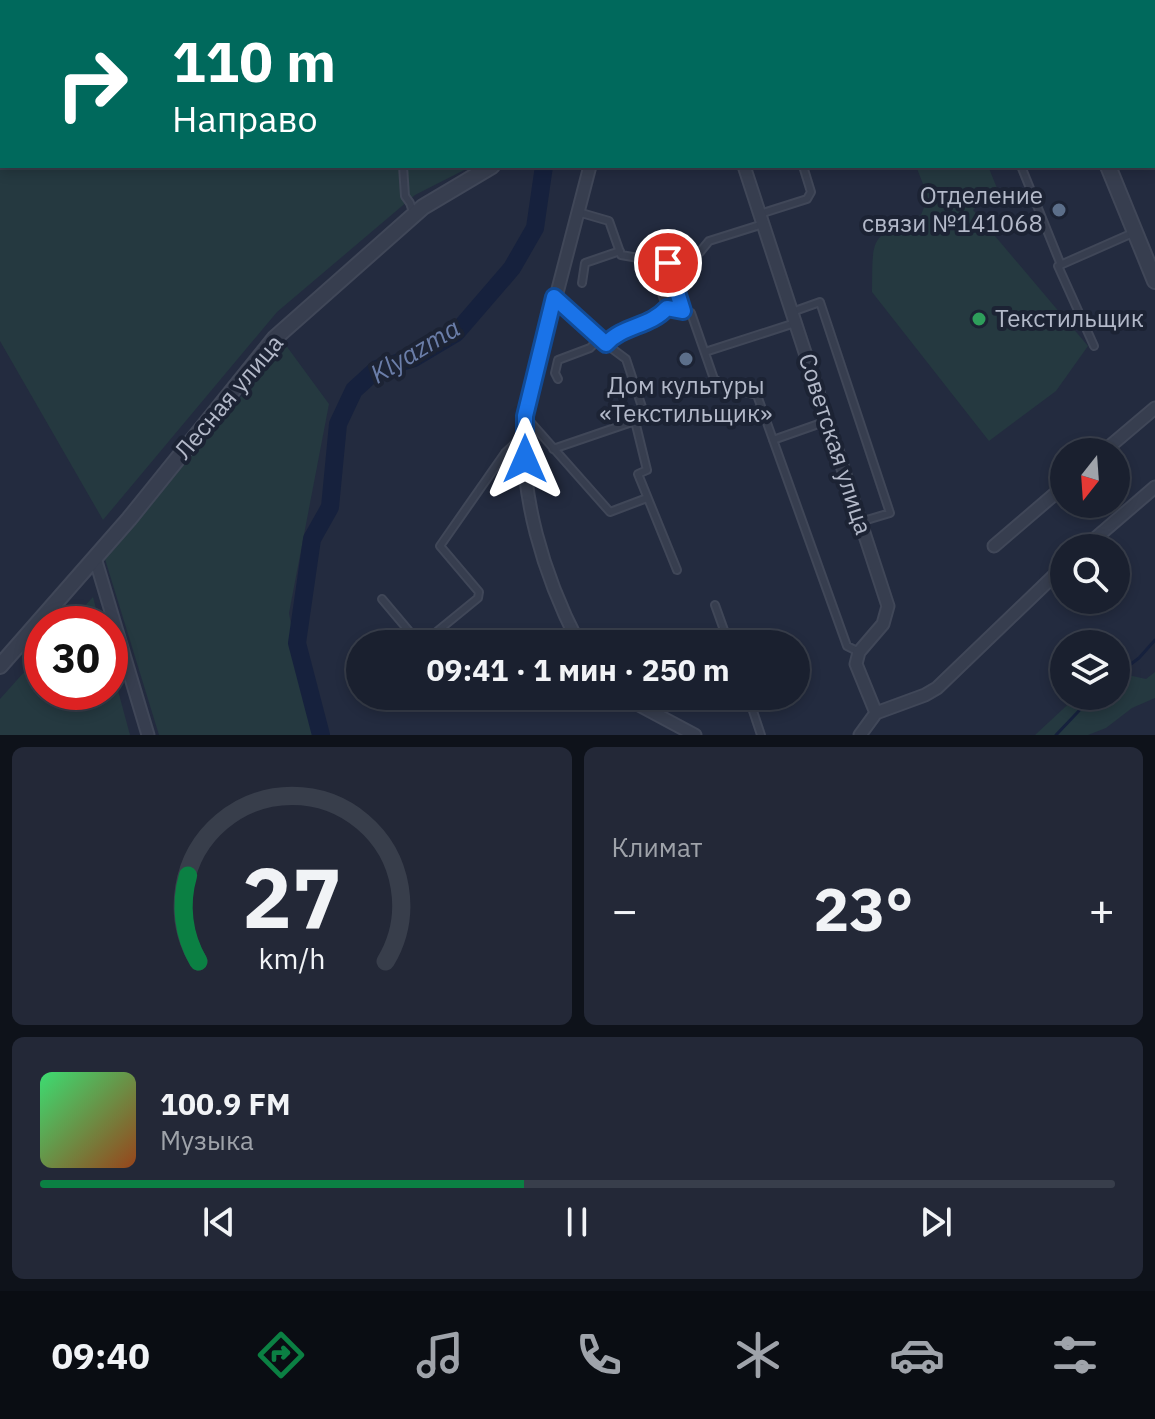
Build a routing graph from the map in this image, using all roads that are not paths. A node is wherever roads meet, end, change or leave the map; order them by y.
1 (403, 168) edge
2 (489, 168) edge
3 (589, 168) edge
4 (745, 168) edge
5 (804, 168) edge
6 (1022, 168) edge
7 (1109, 168) edge
8 (578, 212) junction
9 (414, 215) junction
10 (762, 219) junction
11 (1135, 232) junction
12 (620, 251) junction
13 (642, 258) junction
14 (668, 263) junction
15 (1061, 265) junction
16 (1155, 281) edge
17 (582, 283) dead end
18 (554, 297) junction
19 (667, 308) junction
20 (683, 311) junction
21 (793, 317) junction
22 (599, 339) junction
23 (606, 344) junction
24 (1094, 346) dead end
25 (705, 352) junction
26 (558, 379) dead end
27 (1155, 408) edge
28 (525, 416) junction
29 (635, 421) junction
30 (827, 421) junction
31 (523, 436) junction
32 (1120, 438) edge
33 (773, 440) junction
34 (553, 449) junction
35 (1155, 487) edge
36 (647, 498) junction
37 (1050, 498) edge
38 (860, 522) junction
39 (1100, 534) edge
40 (994, 546) dead end
41 (95, 558) junction
42 (677, 570) dead end
43 (1050, 579) edge
44 (382, 599) dead end
45 (715, 605) dead end
46 (573, 630) edge
47 (724, 630) edge
48 (859, 652) junction
49 (0, 666) edge
50 (648, 710) edge
51 (753, 710) edge
52 (876, 713) junction
53 (148, 735) edge
54 (695, 735) edge
55 (761, 735) edge
56 (860, 735) edge

1 - 9 lane
2 - 9 street, Лесная улица
3 - 8 street
4 - 10 street, Советская улица
5 - 10 lane
6 - 15 lane
7 - 11 street
8 - 12 lane
8 - 18 street
9 - 41 street, Лесная улица
10 - 14 lane
10 - 21 street, Советская улица
11 - 15 lane
11 - 16 street
12 - 13 lane
12 - 17 lane
13 - 14 lane
13 - 19 lane
14 - 20 lane
15 - 24 lane
18 - 22 lane
18 - 28 street
19 - 20 lane
19 - 23 lane
20 - 25 lane
21 - 25 lane
21 - 30 street, Советская улица
21 - 38 lane
22 - 23 lane
22 - 26 lane
23 - 29 lane
25 - 33 lane
27 - 32 street
28 - 31 street
28 - 34 lane
29 - 34 lane
29 - 36 lane
30 - 33 lane
30 - 38 street, Советская улица
31 - 44 lane
31 - 46 street
33 - 48 lane
34 - 36 lane
35 - 39 street
36 - 42 lane
37 - 40 street
38 - 48 street, Советская улица
41 - 49 street, Лесная улица
41 - 53 street
43 - 52 street
45 - 47 lane
48 - 52 street
50 - 54 street
51 - 55 lane
52 - 56 street

